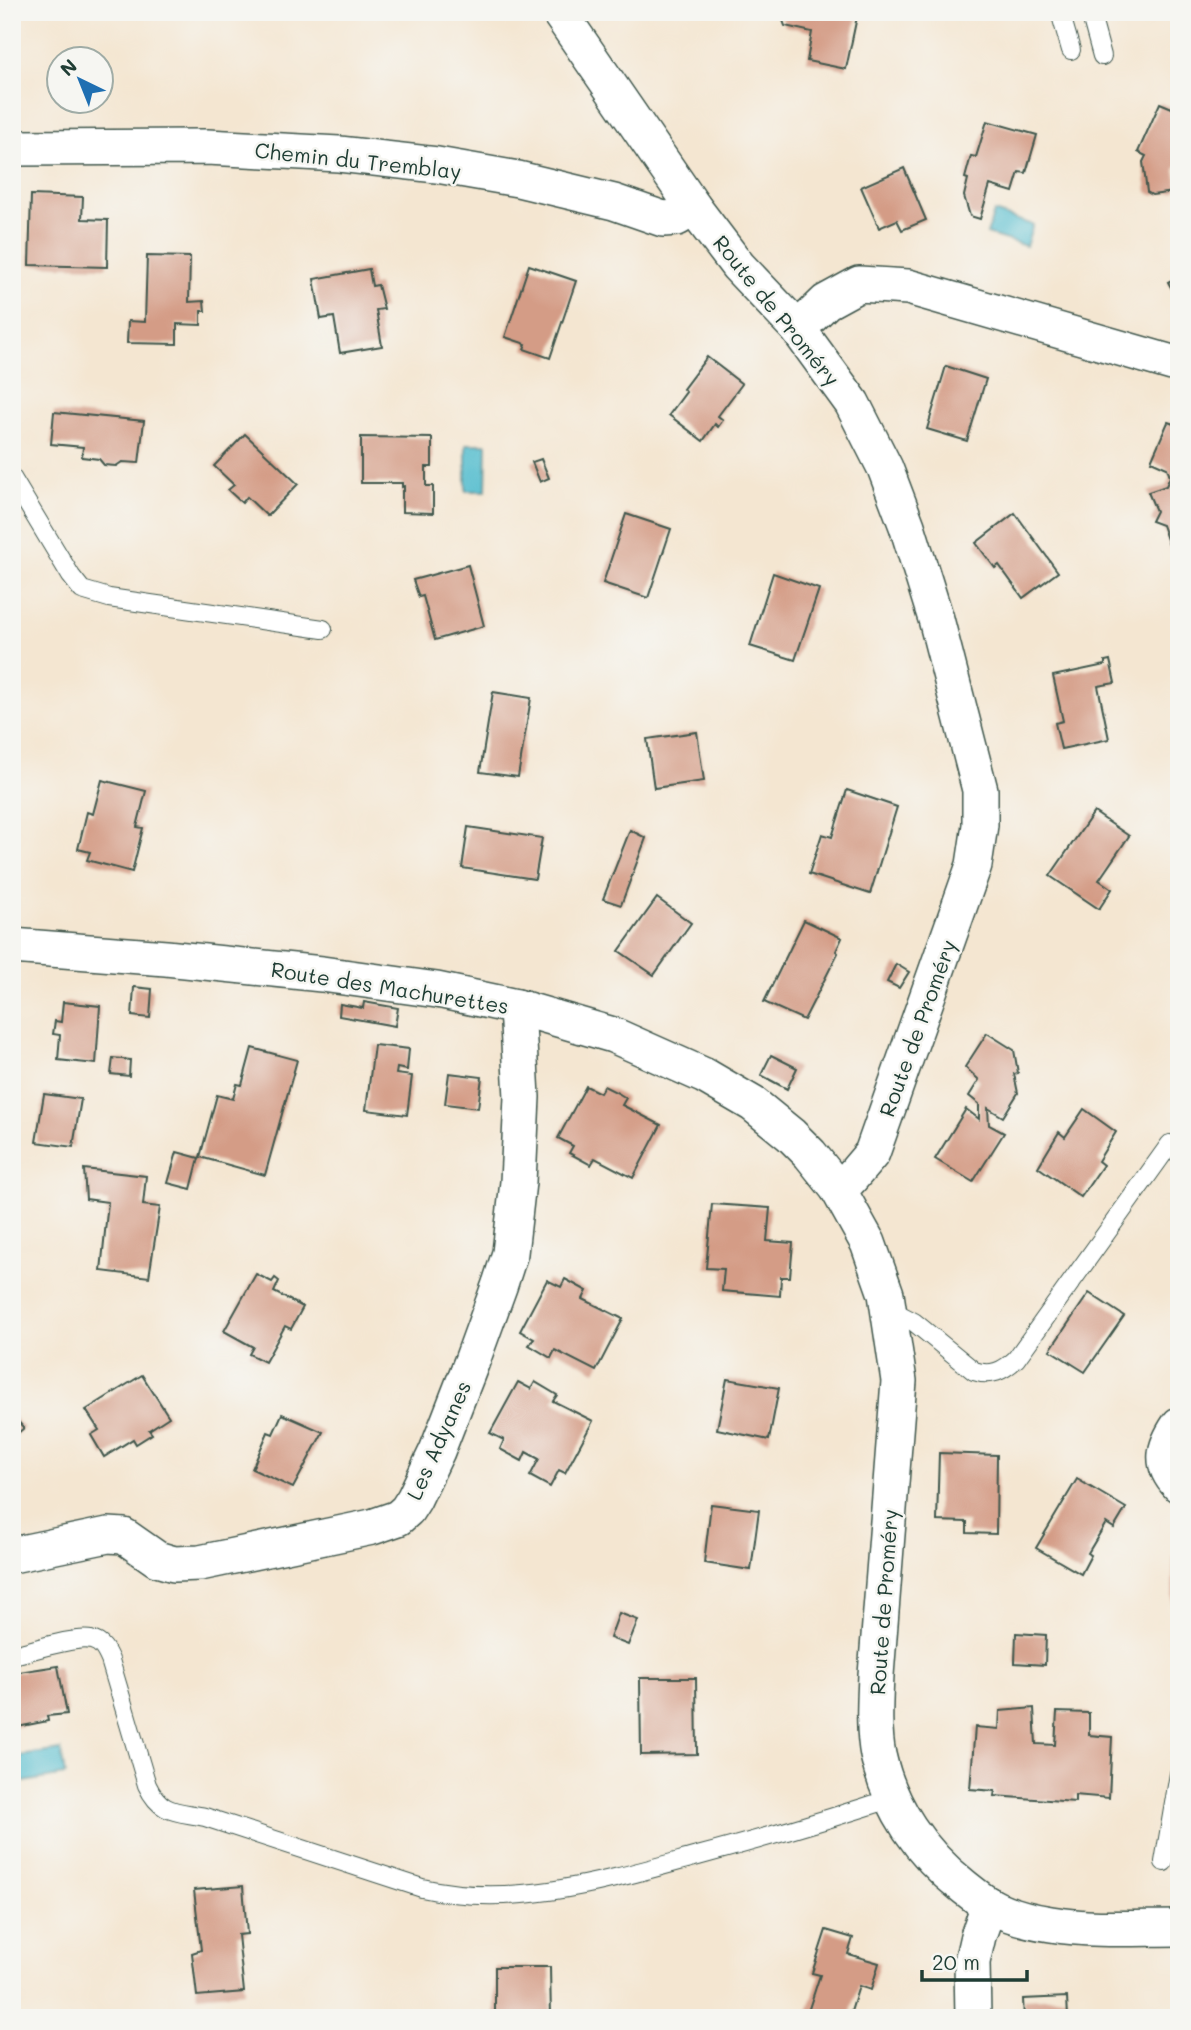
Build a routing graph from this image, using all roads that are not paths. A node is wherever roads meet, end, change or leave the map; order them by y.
1 (559, 12) edge
2 (1060, 12) edge
3 (1090, 12) edge
4 (1071, 50) dead end
5 (1102, 56) dead end
6 (12, 148) edge
7 (694, 208) junction
8 (798, 329) junction
9 (1179, 365) edge
10 (12, 478) edge
11 (323, 629) dead end
12 (12, 946) edge
13 (517, 1007) junction
14 (1170, 1143) dead end
15 (838, 1189) junction
16 (889, 1309) junction
17 (1179, 1425) edge
18 (1179, 1485) edge
19 (12, 1555) edge
20 (13, 1655) edge
21 (1179, 1774) edge
22 (893, 1798) junction
23 (1164, 1862) dead end
24 (989, 1905) junction
25 (1179, 1928) edge
26 (973, 2018) edge

1 - 7 street, Route de Proméry
2 - 4 lane
3 - 5 lane
6 - 7 street, Chemin du Tremblay
7 - 8 street, Route de Proméry
8 - 9 street
8 - 15 street, Route de Proméry
10 - 11 lane
12 - 13 street, Route des Machurettes
13 - 15 street, Route des Machurettes
13 - 19 street, Les Adyanes
14 - 16 lane
15 - 16 street, Route de Proméry
16 - 22 street, Route de Proméry
17 - 18 street
20 - 22 lane
21 - 23 lane
22 - 24 street, Route de Proméry
24 - 25 street, Route de Proméry
24 - 26 street

